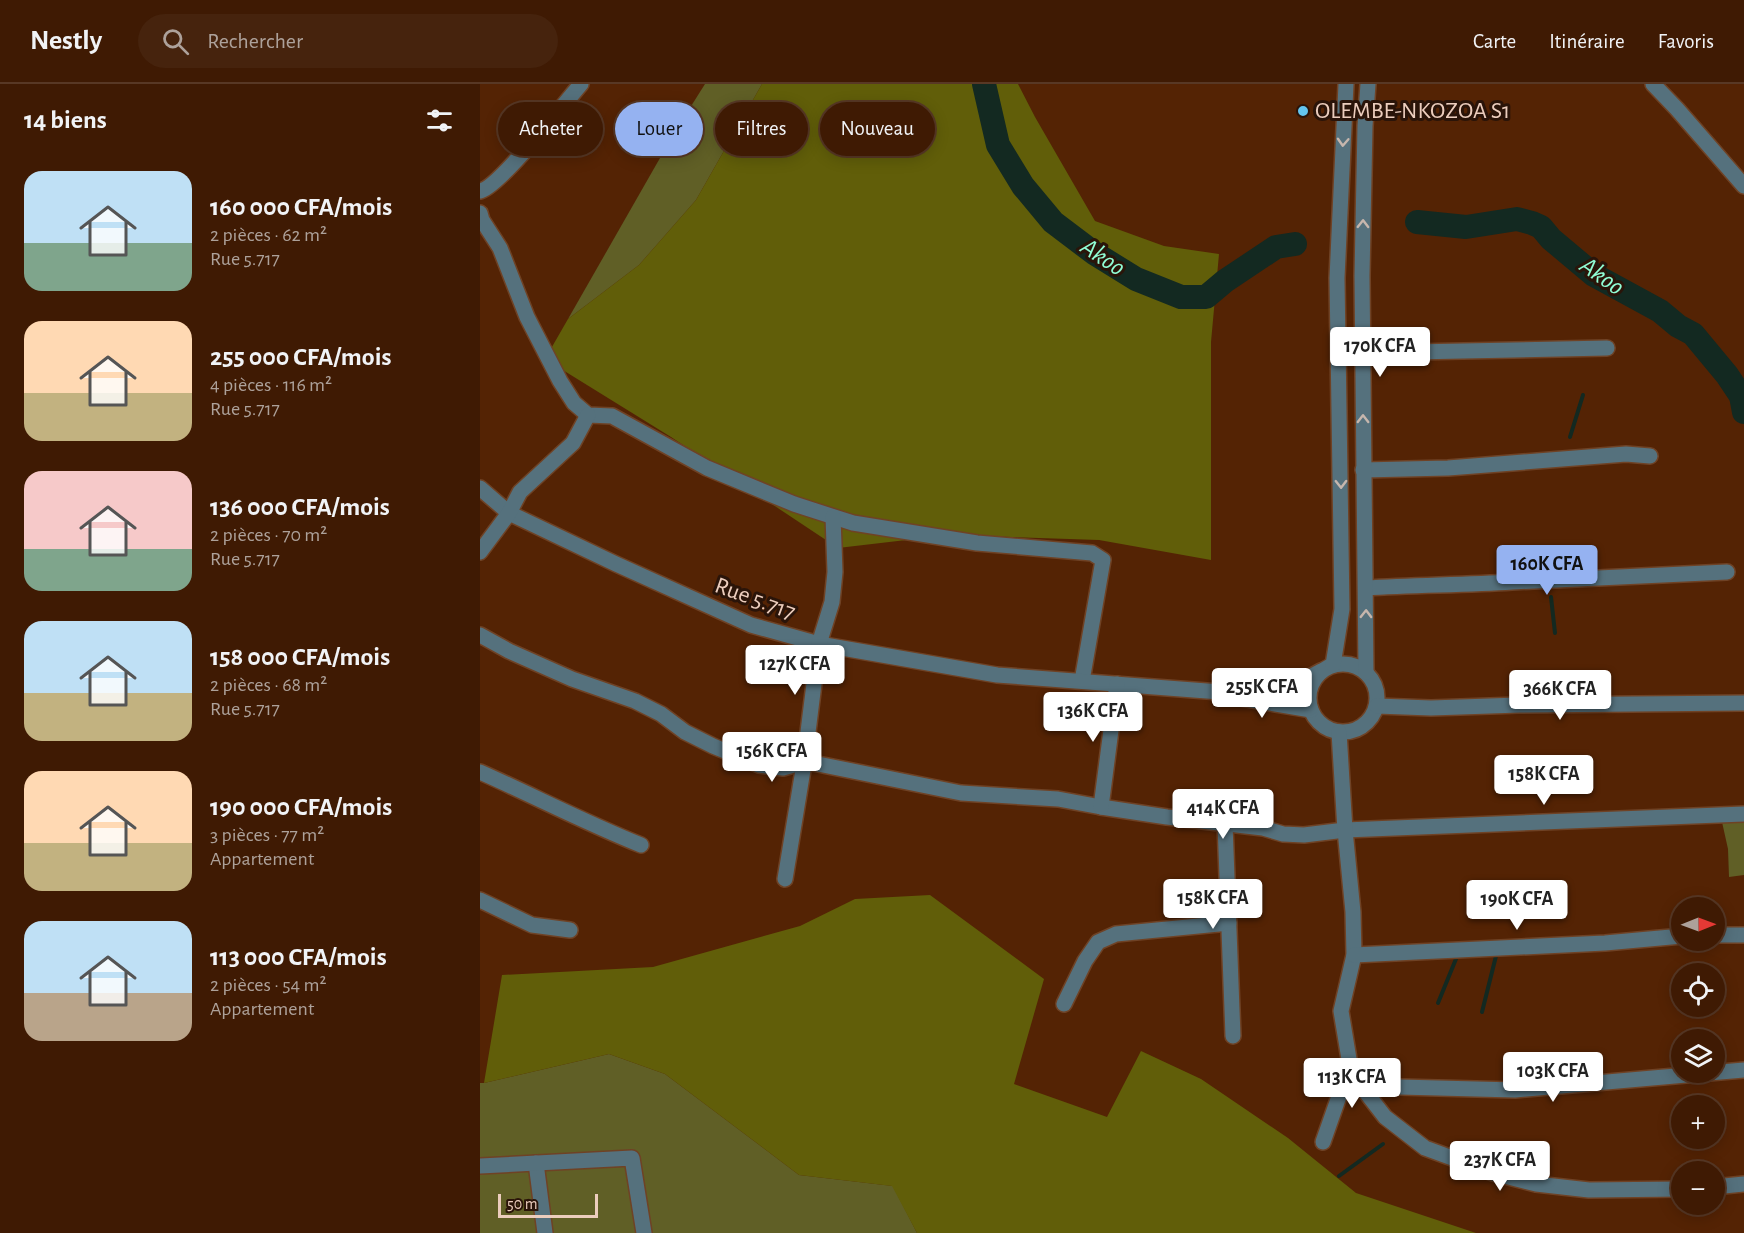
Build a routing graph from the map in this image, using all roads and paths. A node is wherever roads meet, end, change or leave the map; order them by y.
1 (581, 84) edge
2 (1346, 84) edge
3 (1368, 84) edge
4 (1653, 84) edge
5 (1744, 186) edge
6 (480, 191) edge
7 (480, 213) edge
8 (1607, 348) dead end
9 (1363, 353) junction
10 (588, 414) junction
11 (1650, 456) dead end
12 (1363, 470) junction
13 (480, 488) edge
14 (509, 513) junction
15 (833, 517) junction
16 (480, 552) edge
17 (1727, 572) dead end
18 (1366, 588) junction
19 (480, 635) edge
20 (819, 644) junction
21 (1327, 668) junction
22 (1366, 672) junction
23 (1082, 681) junction
24 (1117, 684) junction
25 (1220, 693) junction
26 (1744, 704) edge
27 (1377, 706) junction
28 (1311, 711) junction
29 (1339, 732) junction
30 (804, 764) junction
31 (480, 772) edge
32 (1101, 807) junction
33 (1744, 814) edge
34 (1225, 824) junction
35 (1345, 830) junction
36 (641, 845) dead end
37 (785, 879) dead end
38 (480, 900) edge
39 (1229, 923) junction
40 (570, 930) dead end
41 (1725, 935) edge
42 (1744, 935) edge
43 (1671, 937) edge
44 (1354, 955) junction
45 (1064, 1004) dead end
46 (1233, 1036) dead end
47 (1350, 1065) junction
48 (1744, 1070) edge
49 (1361, 1086) junction
50 (1323, 1142) dead end
51 (536, 1163) junction
52 (480, 1166) edge
53 (1744, 1184) edge
54 (1725, 1186) edge
55 (1671, 1189) edge
56 (545, 1233) edge
57 (644, 1233) edge

1 - 6 street
2 -> 21 street
9 -> 3 street
4 - 5 street
7 - 10 street
8 - 9 street
12 -> 9 street
10 - 14 street
10 - 15 street
11 - 12 street
12 - 18 street
13 - 14 street, Rue 5.717
14 - 16 street
14 - 20 street, Rue 5.717
15 - 20 street
15 - 23 street
17 - 18 street
22 -> 18 street
19 - 30 street
20 - 23 street, Rue 5.717
20 - 30 street
21 - 22 street
21 - 25 street, Rue 5.717
21 - 28 street
22 - 27 street
23 - 24 street, Rue 5.717
24 - 25 street, Rue 5.717
24 - 32 street
25 - 28 street, Rue 5.717
26 - 27 street
27 - 29 street
28 - 29 street
29 - 35 street
30 - 32 street
30 - 37 street
31 - 36 street
32 - 34 street
33 - 35 street
34 - 35 street
34 - 39 street
35 - 44 street
38 - 40 street
39 - 45 street
39 - 46 street
41 - 42 street
43 - 44 street
44 - 47 street
47 - 49 street
47 - 50 street
48 - 49 street
49 - 55 street
51 - 52 street
51 - 56 street
51 - 57 street
53 - 54 street

